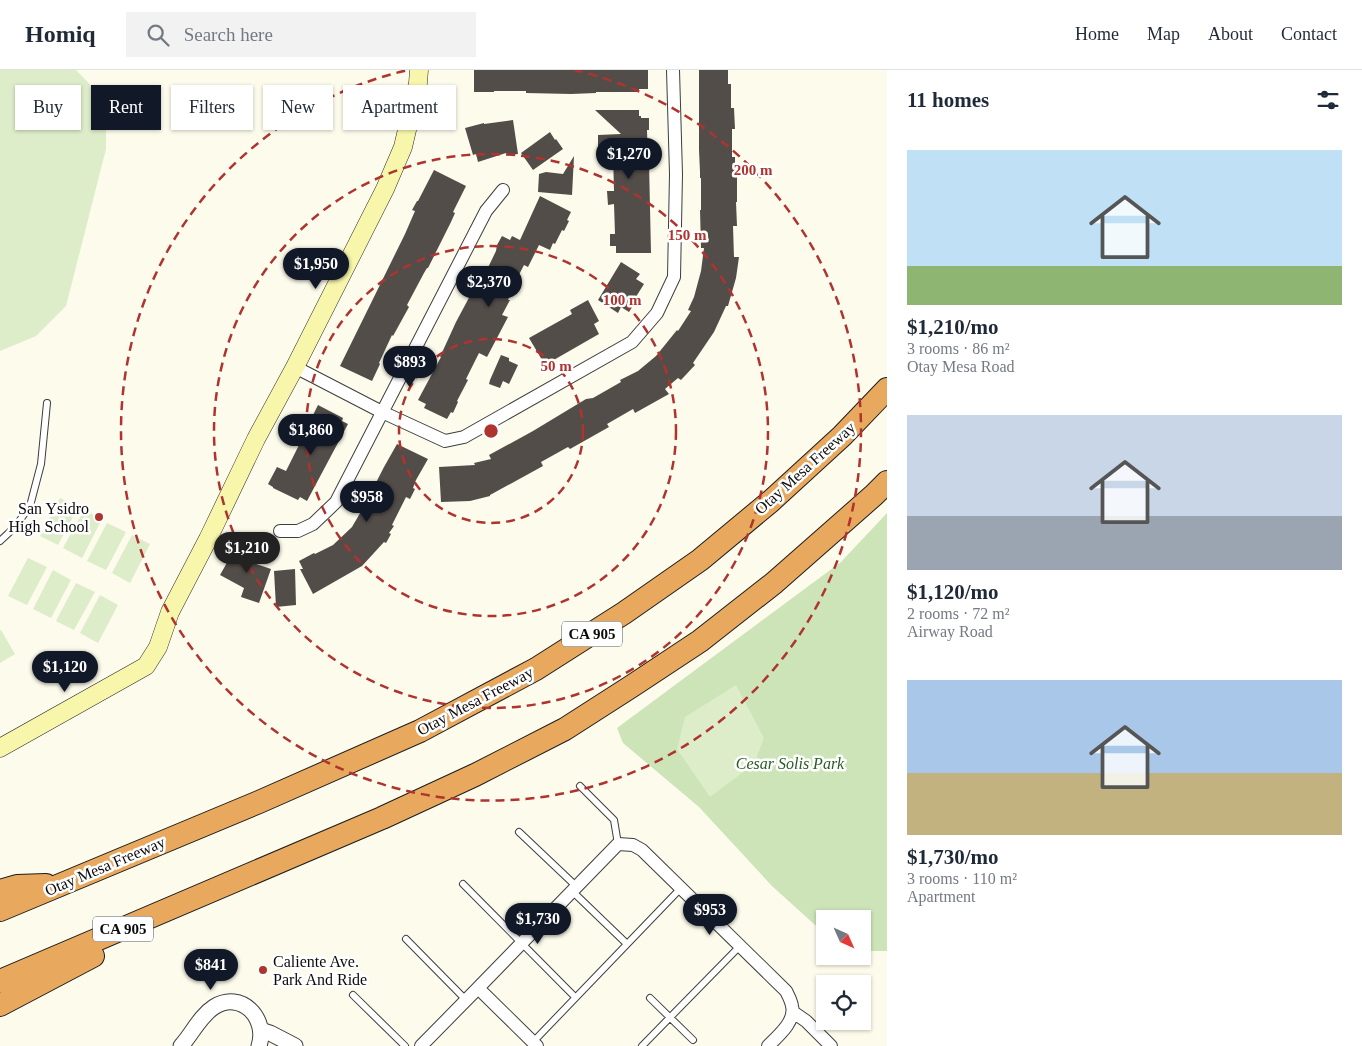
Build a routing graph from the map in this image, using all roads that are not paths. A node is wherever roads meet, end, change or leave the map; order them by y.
1 (419, 70) edge
2 (672, 70) edge
3 (503, 190) dead end
4 (295, 367) junction
5 (887, 389) edge
6 (47, 403) dead end
7 (382, 412) junction
8 (887, 482) edge
9 (280, 531) dead end
10 (0, 541) edge
11 (0, 748) edge
12 (580, 786) dead end
13 (520, 832) dead end
14 (618, 844) junction
15 (247, 876) junction
16 (62, 884) junction
17 (462, 884) dead end
18 (574, 888) junction
19 (680, 888) junction
20 (0, 892) edge
21 (0, 910) edge
22 (406, 940) dead end
23 (521, 942) junction
24 (627, 944) junction
25 (740, 946) junction
26 (0, 981) edge
27 (478, 988) junction
28 (354, 995) dead end
29 (575, 998) junction
30 (650, 998) dead end
31 (466, 1000) junction
32 (0, 1005) edge
33 (793, 1012) junction
34 (670, 1017) junction
35 (261, 1030) junction
36 (693, 1040) dead end
37 (535, 1044) edge
38 (181, 1046) edge
39 (259, 1046) edge
40 (295, 1046) edge
41 (405, 1046) edge
42 (421, 1046) edge
43 (642, 1046) edge
44 (768, 1046) edge
45 (831, 1046) edge

1 - 4 main road
2 - 7 street
3 - 7 street
4 - 7 street
4 - 11 main road
5 - 16 highway, Otay Mesa Freeway / CA 905
6 - 10 lane
7 - 9 street
8 - 15 highway, CA 905
12 - 14 lane
13 - 18 lane
14 - 18 street
14 - 19 street
15 - 26 highway, CA 905
15 - 32 highway
16 - 20 highway
16 - 21 highway, Otay Mesa Freeway / CA 905
17 - 23 lane
18 - 23 street
18 - 24 lane
19 - 24 lane
19 - 25 street
22 - 31 lane
23 - 27 street
23 - 29 lane
24 - 29 lane
25 - 33 street
25 - 34 lane
27 - 31 street
27 - 37 street
28 - 41 lane
29 - 37 lane
30 - 34 lane
31 - 42 street
33 - 44 street
33 - 45 street
34 - 36 lane
34 - 43 lane
35 - 38 street
35 - 39 street
35 - 40 street

